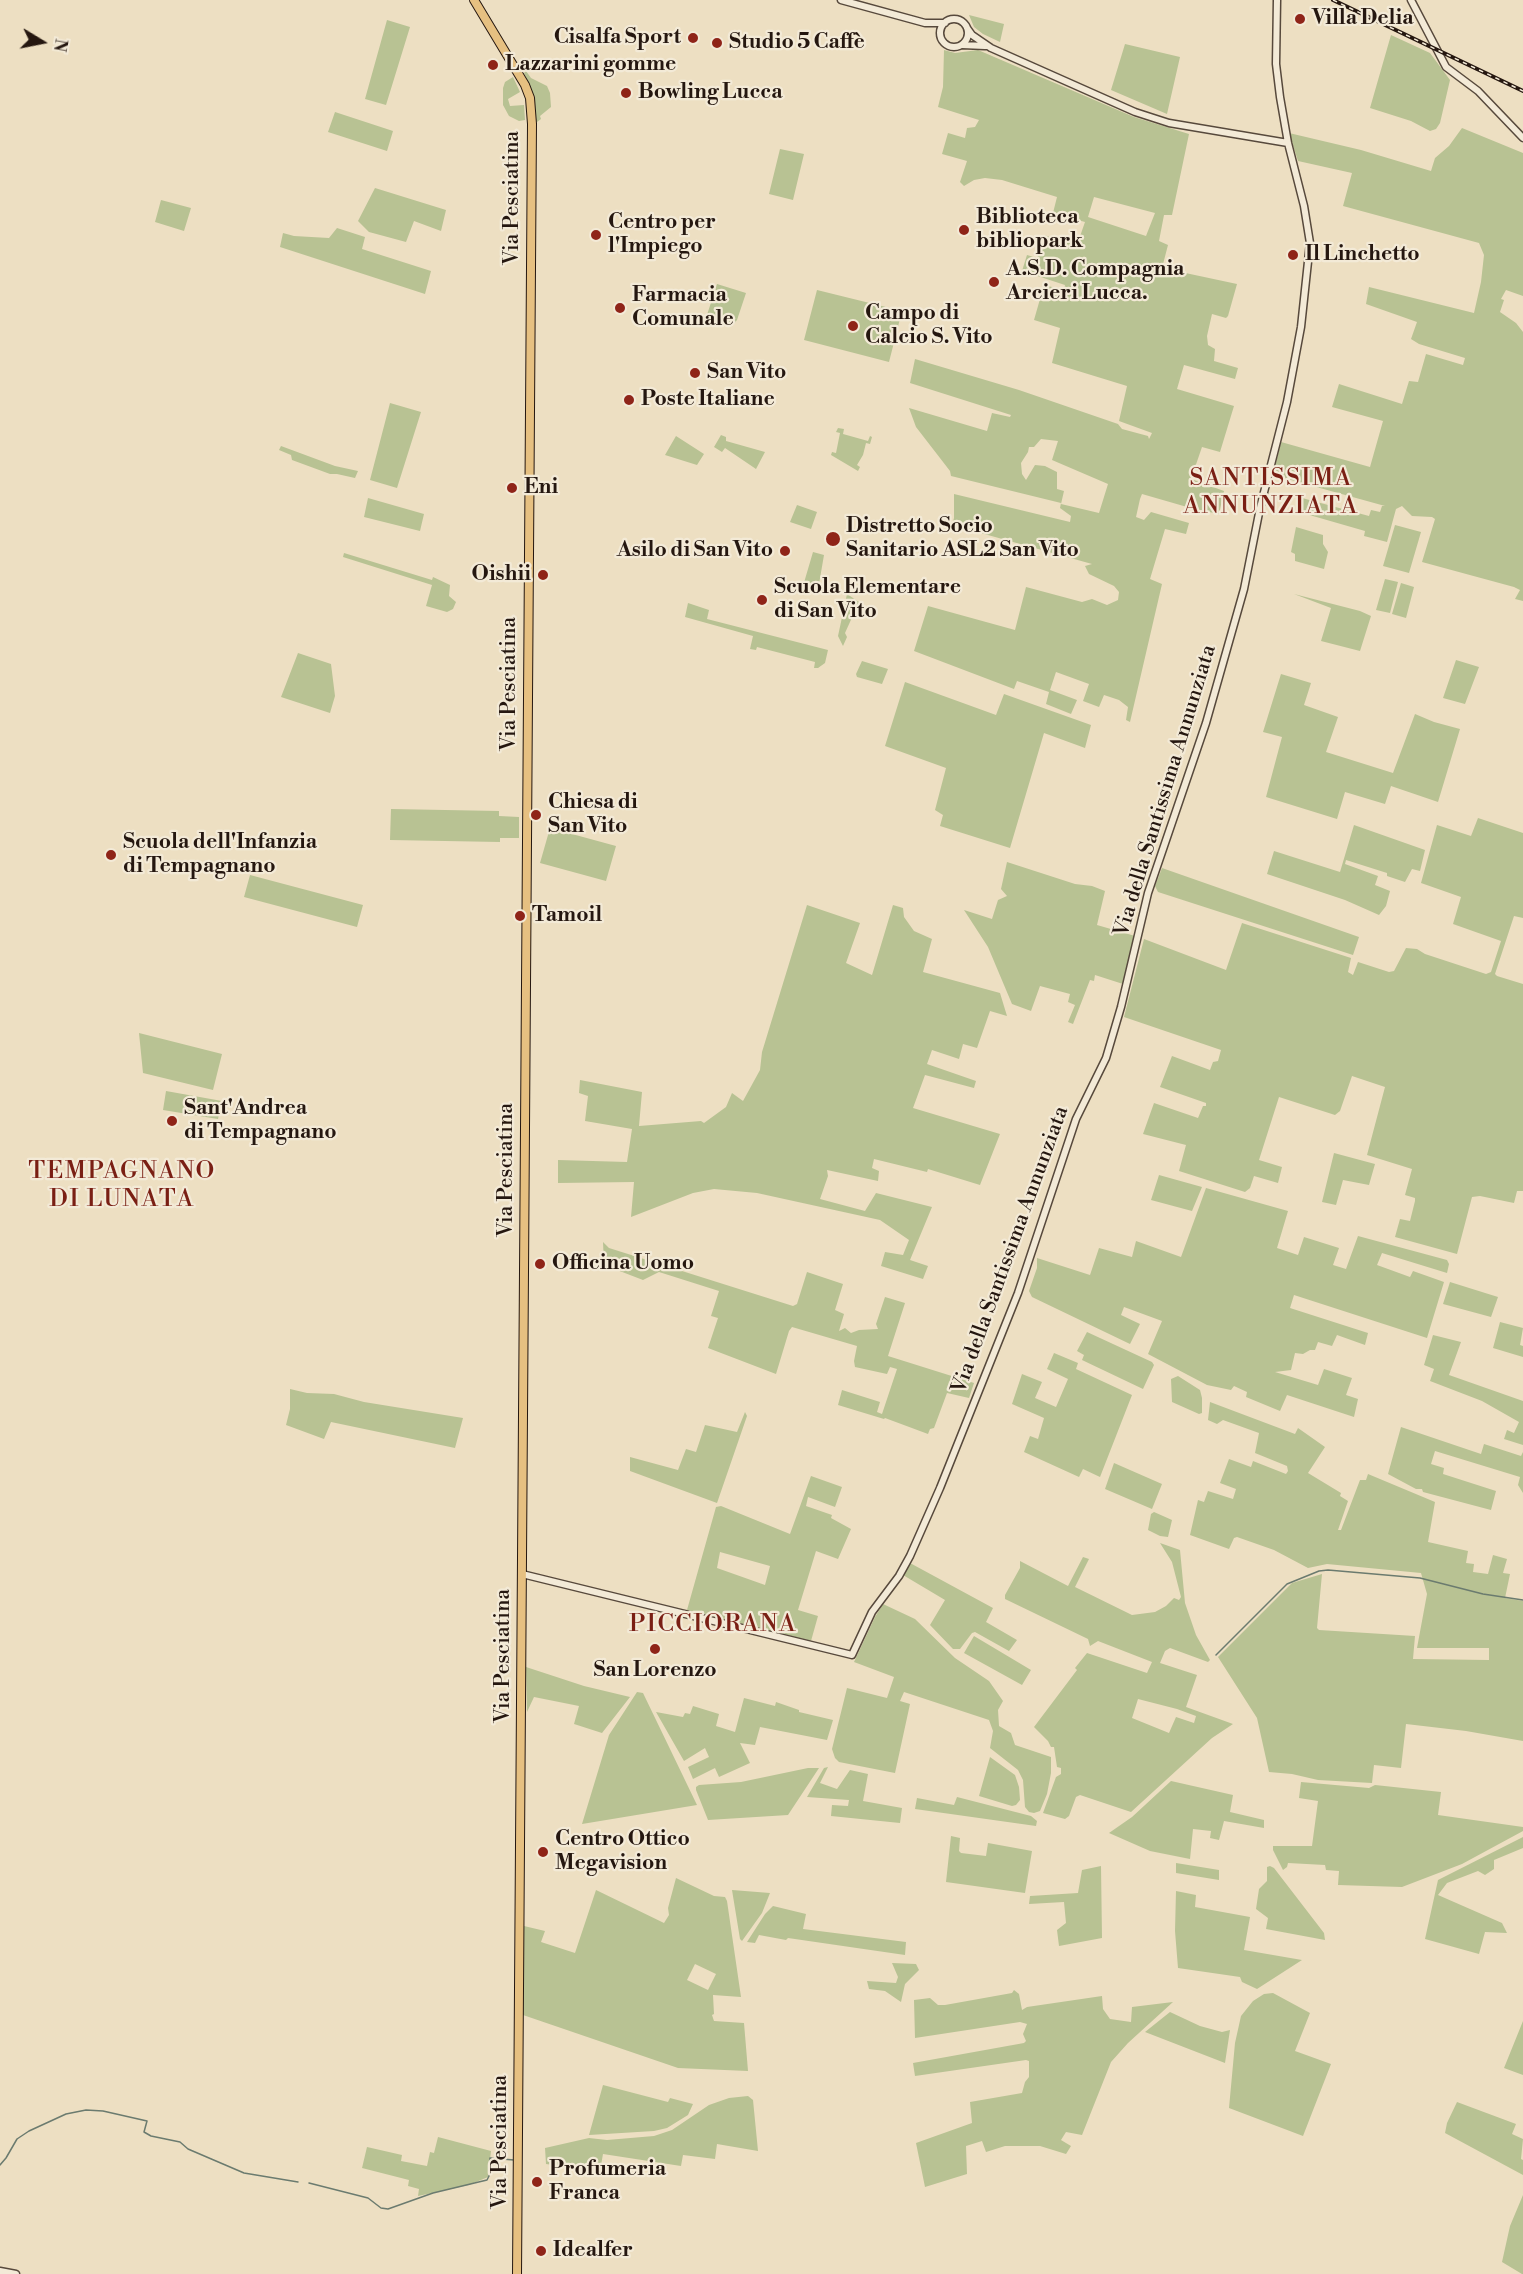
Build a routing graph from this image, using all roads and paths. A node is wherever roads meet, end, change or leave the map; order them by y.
1 (474, 0) edge
2 (841, 0) edge
3 (1278, 0) edge
4 (1411, 0) edge
5 (925, 23) junction
6 (945, 23) junction
7 (967, 28) junction
8 (940, 36) junction
9 (960, 46) junction
10 (991, 48) junction
11 (1523, 138) edge
12 (1288, 143) junction
13 (522, 1575) junction
14 (0, 2271) edge
15 (16, 2274) edge
16 (517, 2274) edge

1 - 13 main road, Via Pesciatina
2 - 5 street
3 - 12 street, Via della Santissima Annunziata
4 - 11 street
5 - 6 street
5 - 8 street
6 - 7 street
6 - 8 street
7 - 9 street
7 - 10 street
8 - 9 street
9 - 10 street
10 - 12 street
12 - 13 street, Via della Santissima Annunziata
13 - 16 main road, Via Pesciatina
14 - 15 street

